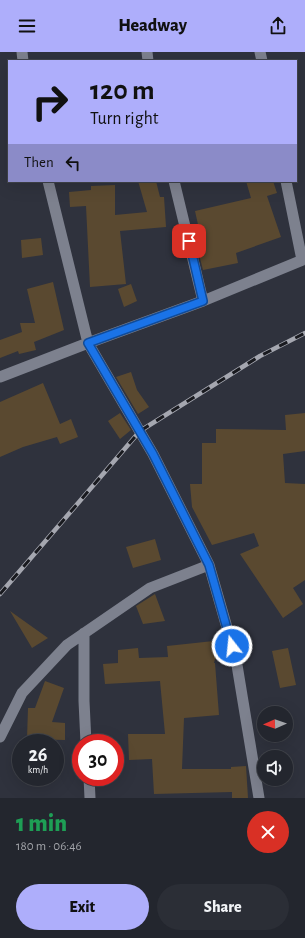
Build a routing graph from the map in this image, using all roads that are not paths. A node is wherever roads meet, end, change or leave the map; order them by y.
1 (48, 182) edge
2 (174, 182) edge
3 (286, 182) edge
4 (304, 259) edge
5 (203, 301) junction
6 (88, 343) junction
7 (0, 377) edge
8 (209, 565) junction
9 (84, 633) junction
10 (86, 734) edge
11 (0, 737) edge
12 (89, 786) edge
13 (90, 798) edge
14 (259, 798) edge

1 - 6 street
2 - 5 street
3 - 4 street
4 - 5 street
5 - 6 street
6 - 7 street
6 - 8 street
8 - 9 street
8 - 14 street
9 - 10 street
9 - 11 street
12 - 13 street

